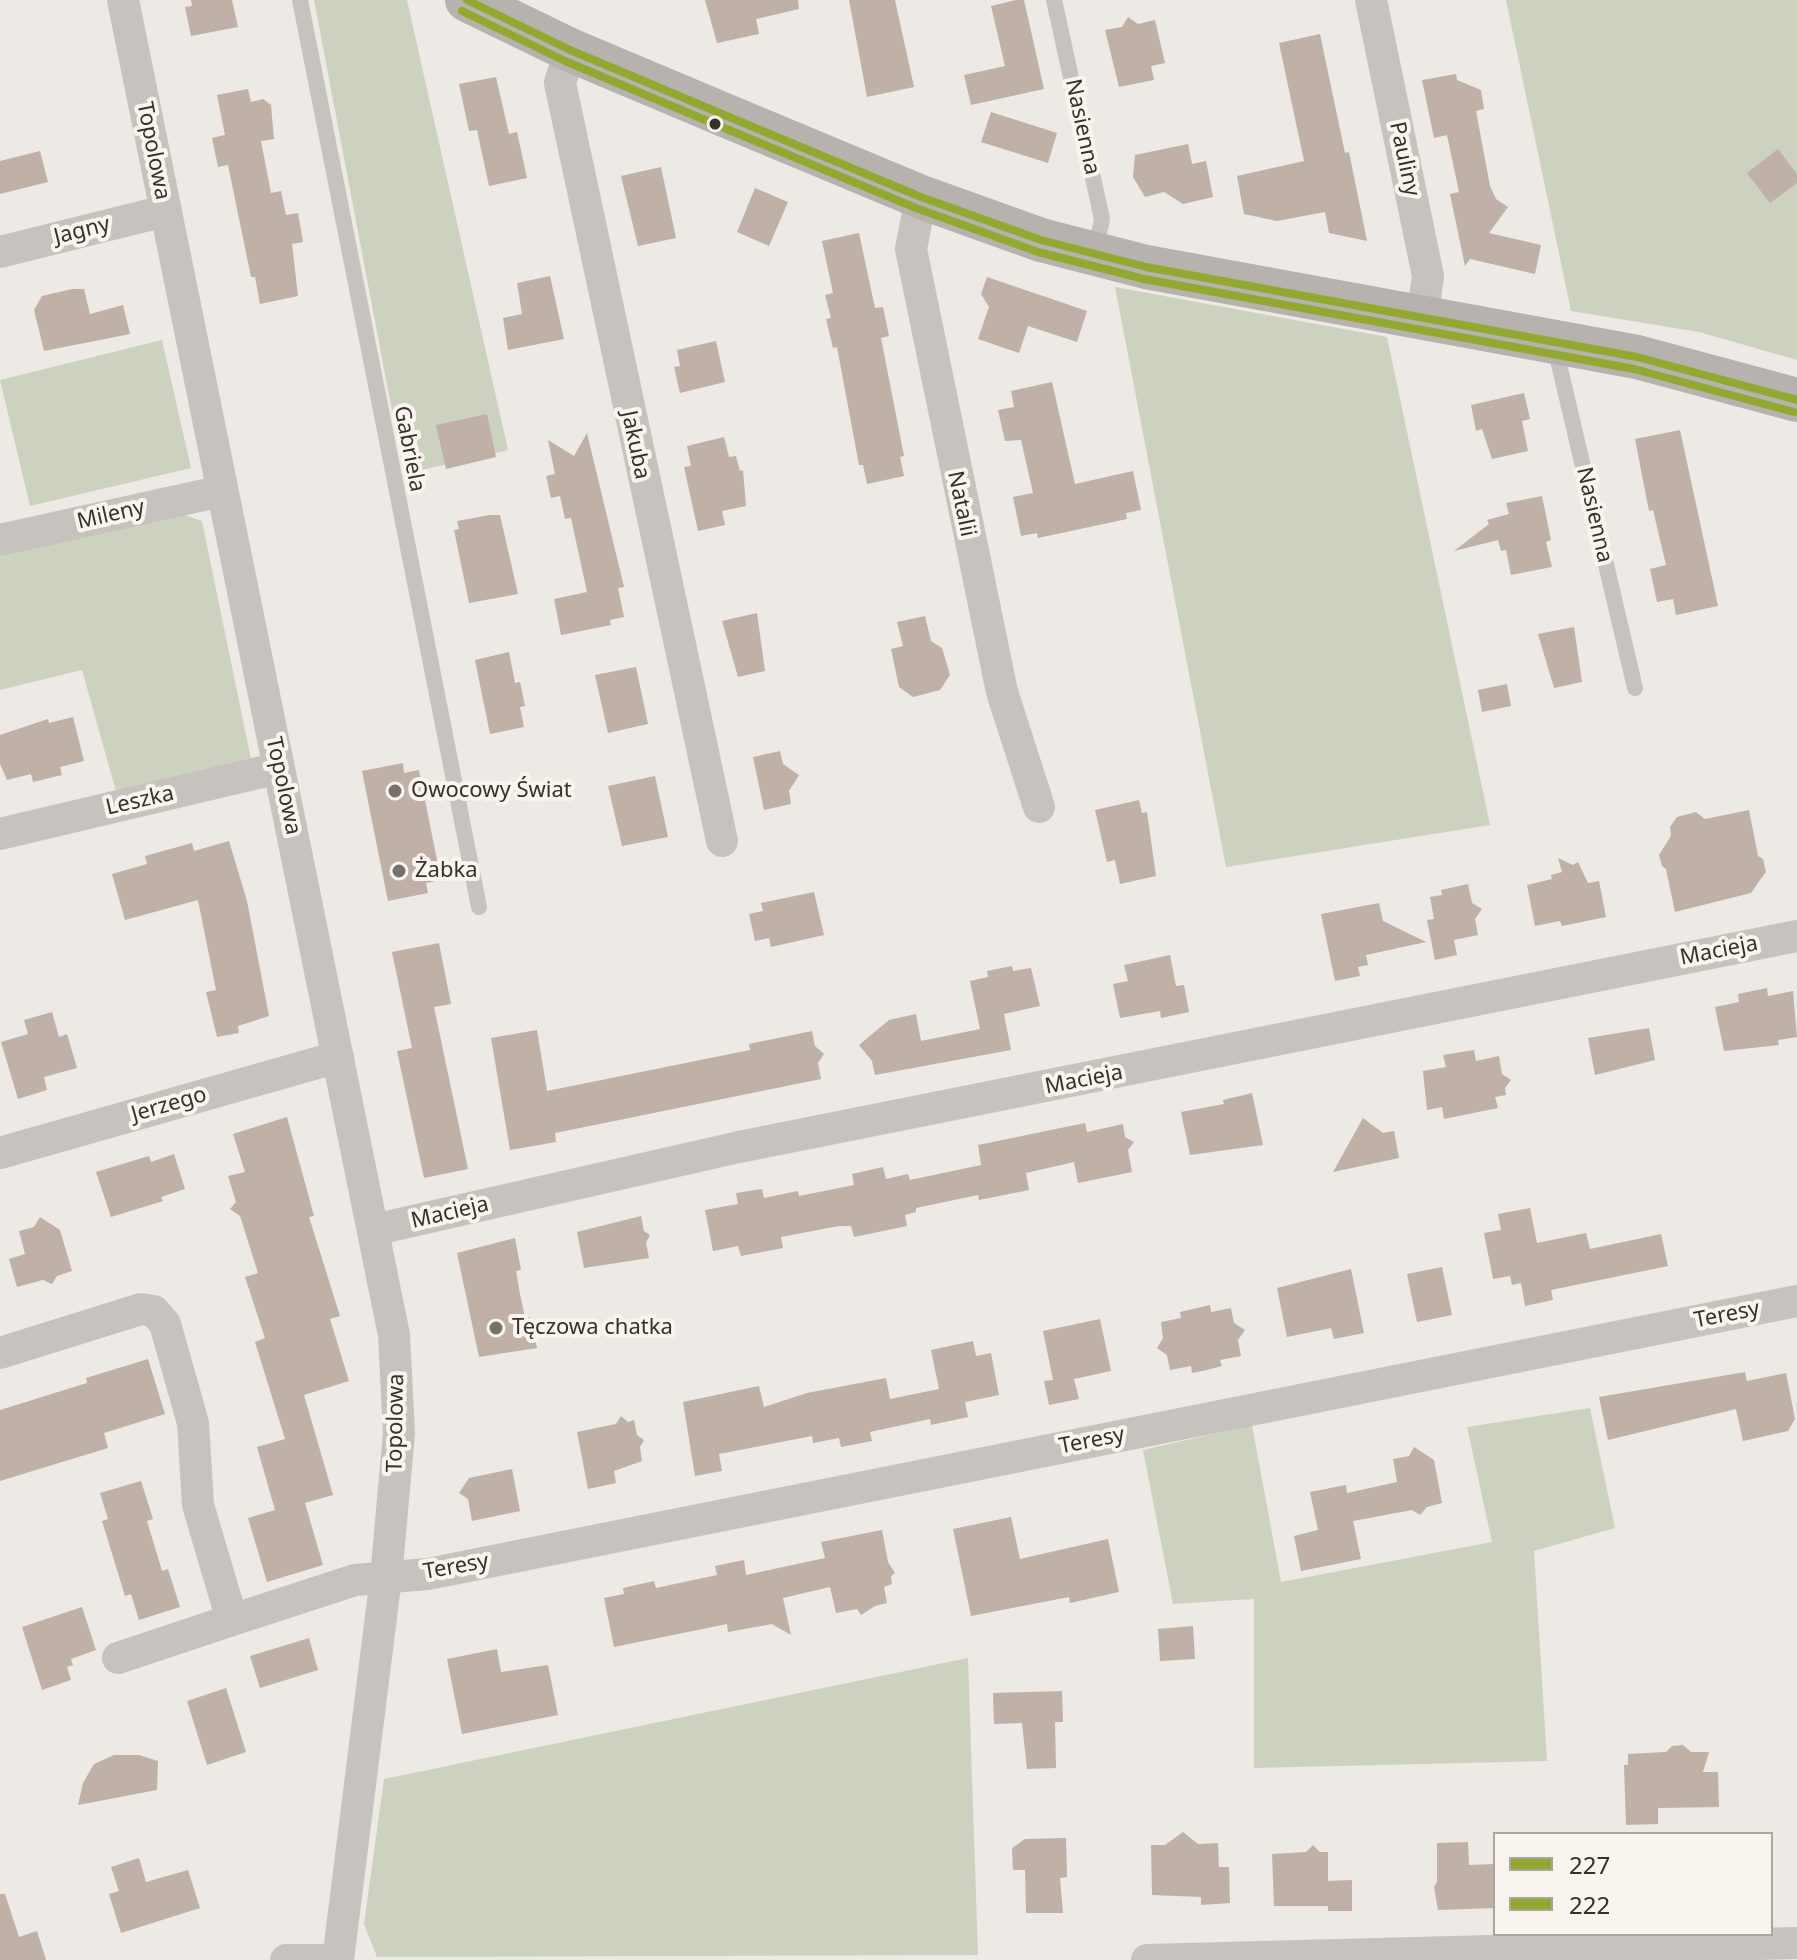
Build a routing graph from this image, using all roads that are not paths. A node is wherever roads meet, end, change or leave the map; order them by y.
1 (123, 0) edge
2 (300, 0) edge
3 (467, 0) edge
4 (1054, 0) edge
5 (1371, 0) edge
6 (570, 50) junction
7 (921, 197) junction
8 (165, 211) junction
9 (0, 252) edge
10 (1094, 255) junction
11 (1422, 319) junction
12 (1554, 342) junction
13 (1797, 400) edge
14 (222, 491) junction
15 (0, 540) edge
16 (1635, 688) dead end
17 (279, 768) junction
18 (1039, 807) dead end
19 (0, 834) edge
20 (722, 841) dead end
21 (479, 907) dead end
22 (1797, 936) edge
23 (338, 1057) junction
24 (0, 1153) edge
25 (373, 1230) junction
26 (1797, 1301) edge
27 (0, 1353) edge
28 (386, 1577) junction
29 (232, 1620) junction
30 (118, 1658) dead end
31 (1797, 1943) edge
32 (286, 1960) edge
33 (335, 1960) edge
34 (1147, 1960) edge

1 - 8 street, Topolowa
2 - 21 lane, Gabriela
3 - 6 street
4 - 10 lane, Nasienna
5 - 11 street, Pauliny
6 - 7 street
6 - 20 street, Jakuba
7 - 10 street
7 - 18 street, Natalii
8 - 9 street, Jagny
8 - 14 street, Topolowa
10 - 11 street
11 - 12 street
12 - 13 street
12 - 16 lane, Nasienna
14 - 15 street, Mileny
14 - 17 street, Topolowa
17 - 19 street, Leszka
17 - 23 street, Topolowa
22 - 25 street, Macieja
23 - 24 street, Jerzego
23 - 25 street, Topolowa
25 - 28 street, Topolowa
26 - 28 street, Teresy
27 - 29 street
28 - 29 street
28 - 33 street, Topolowa
29 - 30 street
31 - 34 street
32 - 33 street

